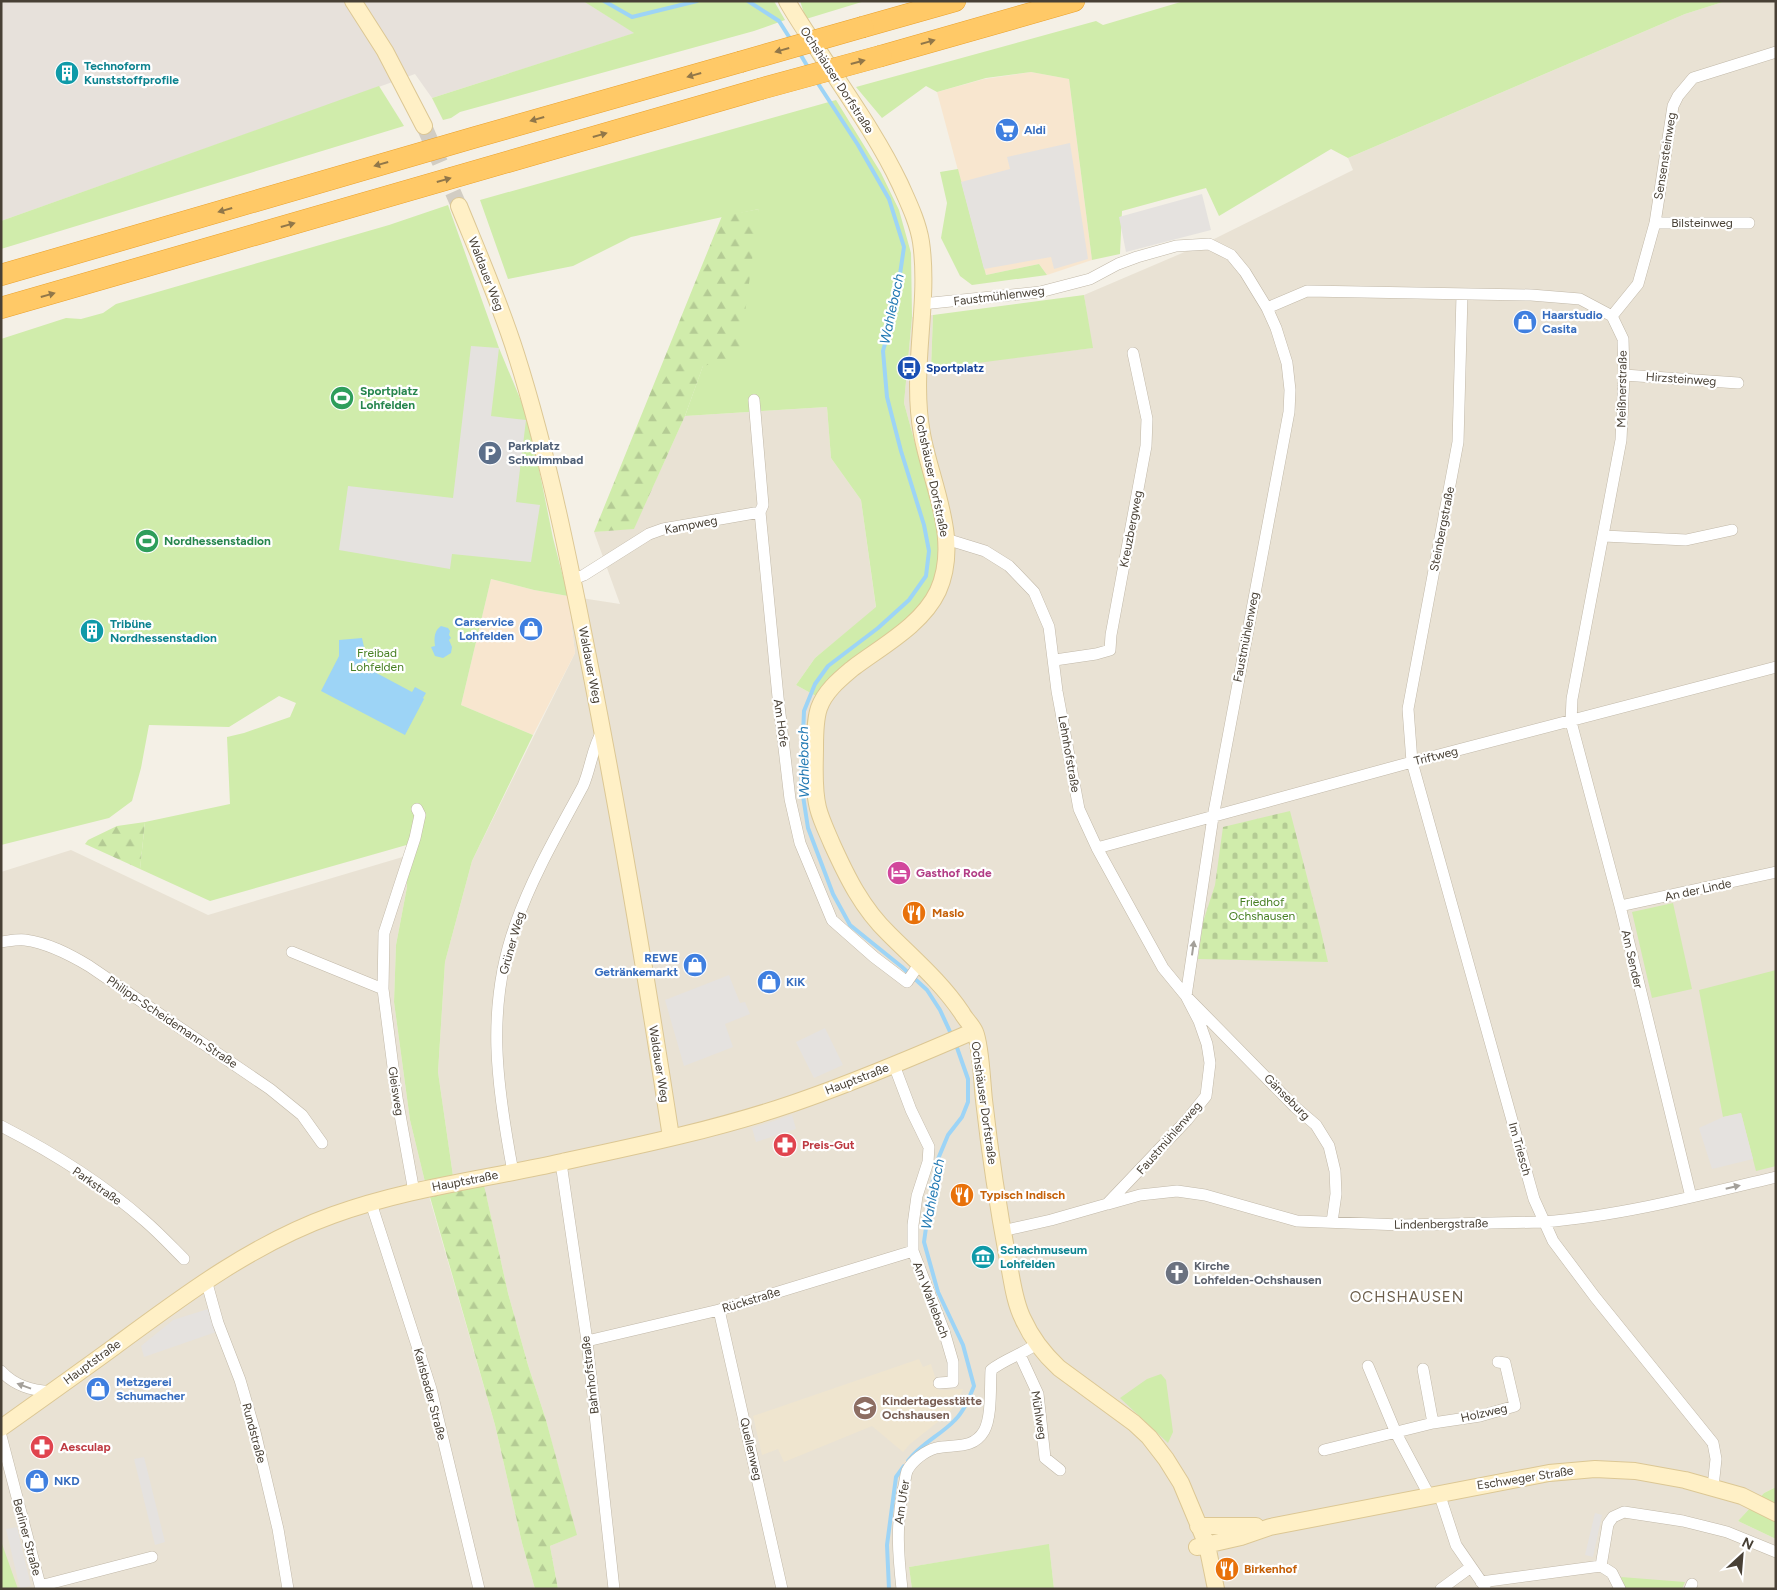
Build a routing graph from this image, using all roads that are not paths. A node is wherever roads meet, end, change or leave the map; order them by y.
1 (353, 1) edge
2 (787, 1) edge
3 (955, 1) edge
4 (1074, 1) edge
5 (1776, 52) edge
6 (424, 126) tunnel mouth
7 (459, 206) tunnel mouth
8 (1655, 223) junction
9 (1749, 223) dead end
10 (1, 274) edge
11 (1462, 295) junction
12 (922, 304) junction
13 (1, 308) edge
14 (1267, 308) junction
15 (1612, 316) junction
16 (1133, 352) dead end
17 (1624, 376) junction
18 (1738, 383) dead end
19 (754, 400) dead end
20 (760, 512) junction
21 (1732, 530) dead end
22 (1604, 536) junction
23 (946, 539) junction
24 (574, 579) junction
25 (1055, 660) junction
26 (1776, 668) edge
27 (1571, 722) junction
28 (603, 730) junction
29 (1412, 762) junction
30 (417, 809) dead end
31 (1213, 817) junction
32 (1097, 848) junction
33 (1776, 872) edge
34 (1620, 906) junction
35 (1, 942) edge
36 (292, 952) dead end
37 (915, 971) junction
38 (383, 989) junction
39 (1186, 996) junction
40 (969, 1034) junction
41 (894, 1065) junction
42 (1, 1126) edge
43 (671, 1136) junction
44 (322, 1143) dead end
45 (561, 1163) junction
46 (513, 1172) junction
47 (1776, 1177) edge
48 (414, 1192) junction
49 (1691, 1197) junction
50 (372, 1203) junction
51 (1108, 1204) junction
52 (1332, 1222) junction
53 (1543, 1222) junction
54 (1002, 1230) junction
55 (912, 1251) junction
56 (184, 1259) dead end
57 (206, 1280) junction
58 (719, 1310) junction
59 (587, 1341) junction
60 (1038, 1343) junction
61 (1020, 1355) junction
62 (1498, 1362) dead end
63 (1368, 1366) dead end
64 (1423, 1370) dead end
65 (1, 1371) edge
66 (940, 1383) dead end
67 (51, 1392) junction
68 (1433, 1424) junction
69 (1, 1428) edge
70 (1396, 1433) junction
71 (1, 1436) edge
72 (1324, 1450) dead end
73 (1060, 1470) dead end
74 (1, 1479) edge
75 (14, 1486) junction
76 (1713, 1488) junction
77 (1434, 1494) junction
78 (1776, 1513) edge
79 (1198, 1526) junction
80 (1270, 1527) junction
81 (1202, 1546) junction
82 (1776, 1552) edge
83 (152, 1557) dead end
84 (1601, 1566) junction
85 (1471, 1567) junction
86 (1483, 1586) edge
87 (40, 1587) edge
88 (288, 1589) edge
89 (479, 1589) edge
90 (614, 1589) edge
91 (782, 1589) edge
92 (902, 1589) edge
93 (1209, 1589) edge
94 (1216, 1589) edge
95 (1441, 1589) edge
96 (1620, 1589) edge

1 - 6 main road
2 - 12 main road, Ochshäuser Dorfstraße
3 -> 10 highway, bridge
13 -> 4 highway, bridge
5 - 8 street, Sensensteinweg
7 - 24 main road, Waldauer Weg
8 - 9 street, Bilsteinweg
8 - 15 street, Sensensteinweg
11 - 14 street
11 - 15 street
11 - 29 street, Steinbergstraße
12 - 14 street, Faustmühlenweg
12 - 23 main road, Ochshäuser Dorfstraße
14 - 31 street, Faustmühlenweg
15 - 17 street, Meißnerstraße
16 - 25 street, Kreuzbergweg
17 - 18 street, Hirzsteinweg
17 - 22 street, Meißnerstraße
19 - 20 street, Am Hofe
20 - 24 street, Kampweg
20 - 37 street, Am Hofe
21 - 22 street
22 - 27 street, Meißnerstraße
23 - 25 street, Lehnhofstraße
23 - 37 main road, Ochshäuser Dorfstraße
24 - 28 main road, Waldauer Weg
25 - 32 street, Lehnhofstraße
26 - 27 street, Triftweg
27 - 29 street, Triftweg
27 - 34 street, Am Sender
28 - 43 main road, Waldauer Weg
28 - 46 street, Grüner Weg
29 - 31 street, Triftweg
29 - 53 street, Im Triesch
30 - 38 street, Gleisweg
31 - 32 street, Triftweg
39 -> 31 street, Faustmühlenweg
32 - 39 street, Lehnhofstraße
33 - 34 street, An der Linde
34 - 49 street, Am Sender
35 - 44 street, Philipp-Scheidemann-Straße
36 - 38 street
37 - 40 main road, Ochshäuser Dorfstraße
38 - 48 street, Gleisweg
39 - 51 street, Faustmühlenweg
39 - 52 street, Gänseburg
40 - 41 main road, Hauptstraße
40 - 54 main road, Ochshäuser Dorfstraße
41 - 43 main road, Hauptstraße
41 - 55 street, Am Wahlebach
42 - 56 street, Parkstraße
43 - 45 main road, Hauptstraße
45 - 46 main road, Hauptstraße
45 - 59 street, Bahnhofstraße
46 - 48 main road, Hauptstraße
49 -> 47 street, Lindenbergstraße
48 - 50 main road, Hauptstraße
49 - 53 street, Lindenbergstraße
50 - 57 main road, Hauptstraße
50 - 89 street, Karlsbader Straße
51 - 52 street, Lindenbergstraße
51 - 54 street
52 - 53 street, Lindenbergstraße
53 - 76 street, Im Triesch
54 - 60 main road, Ochshäuser Dorfstraße
55 - 58 street, Rückstraße
55 - 66 street, Am Wahlebach
57 - 67 main road, Hauptstraße
57 - 88 street, Rundstraße
58 - 59 street, Rückstraße
58 - 91 street, Quellenweg
59 - 90 street, Bahnhofstraße
60 - 61 street, Am Ufer
60 - 79 main road, Ochshäuser Dorfstraße
61 - 73 street, Mühlweg
61 - 92 street, Am Ufer
62 - 68 street, Holzweg
63 - 70 street
64 - 68 street
67 -> 65 street
67 - 69 main road, Hauptstraße
68 - 70 street, Holzweg
70 - 72 street, Holzweg
70 - 77 street
71 - 75 street, Berliner Straße
74 - 75 street, Berliner Straße
75 - 87 street, Berliner Straße
76 - 77 main road, Eschweger Straße
76 - 78 main road, Eschweger Straße
77 - 80 main road, Eschweger Straße
77 - 85 street
79 - 80 main road, Eschweger Straße
79 - 81 main road, Ochshäuser Dorfstraße
80 - 81 main road, Eschweger Straße
81 - 93 main road, Ochshäuser Dorfstraße
81 - 94 main road, Ochshäuser Dorfstraße
82 - 84 street
83 - 87 street
84 - 86 street
84 - 96 street
85 - 86 street
85 - 95 street

